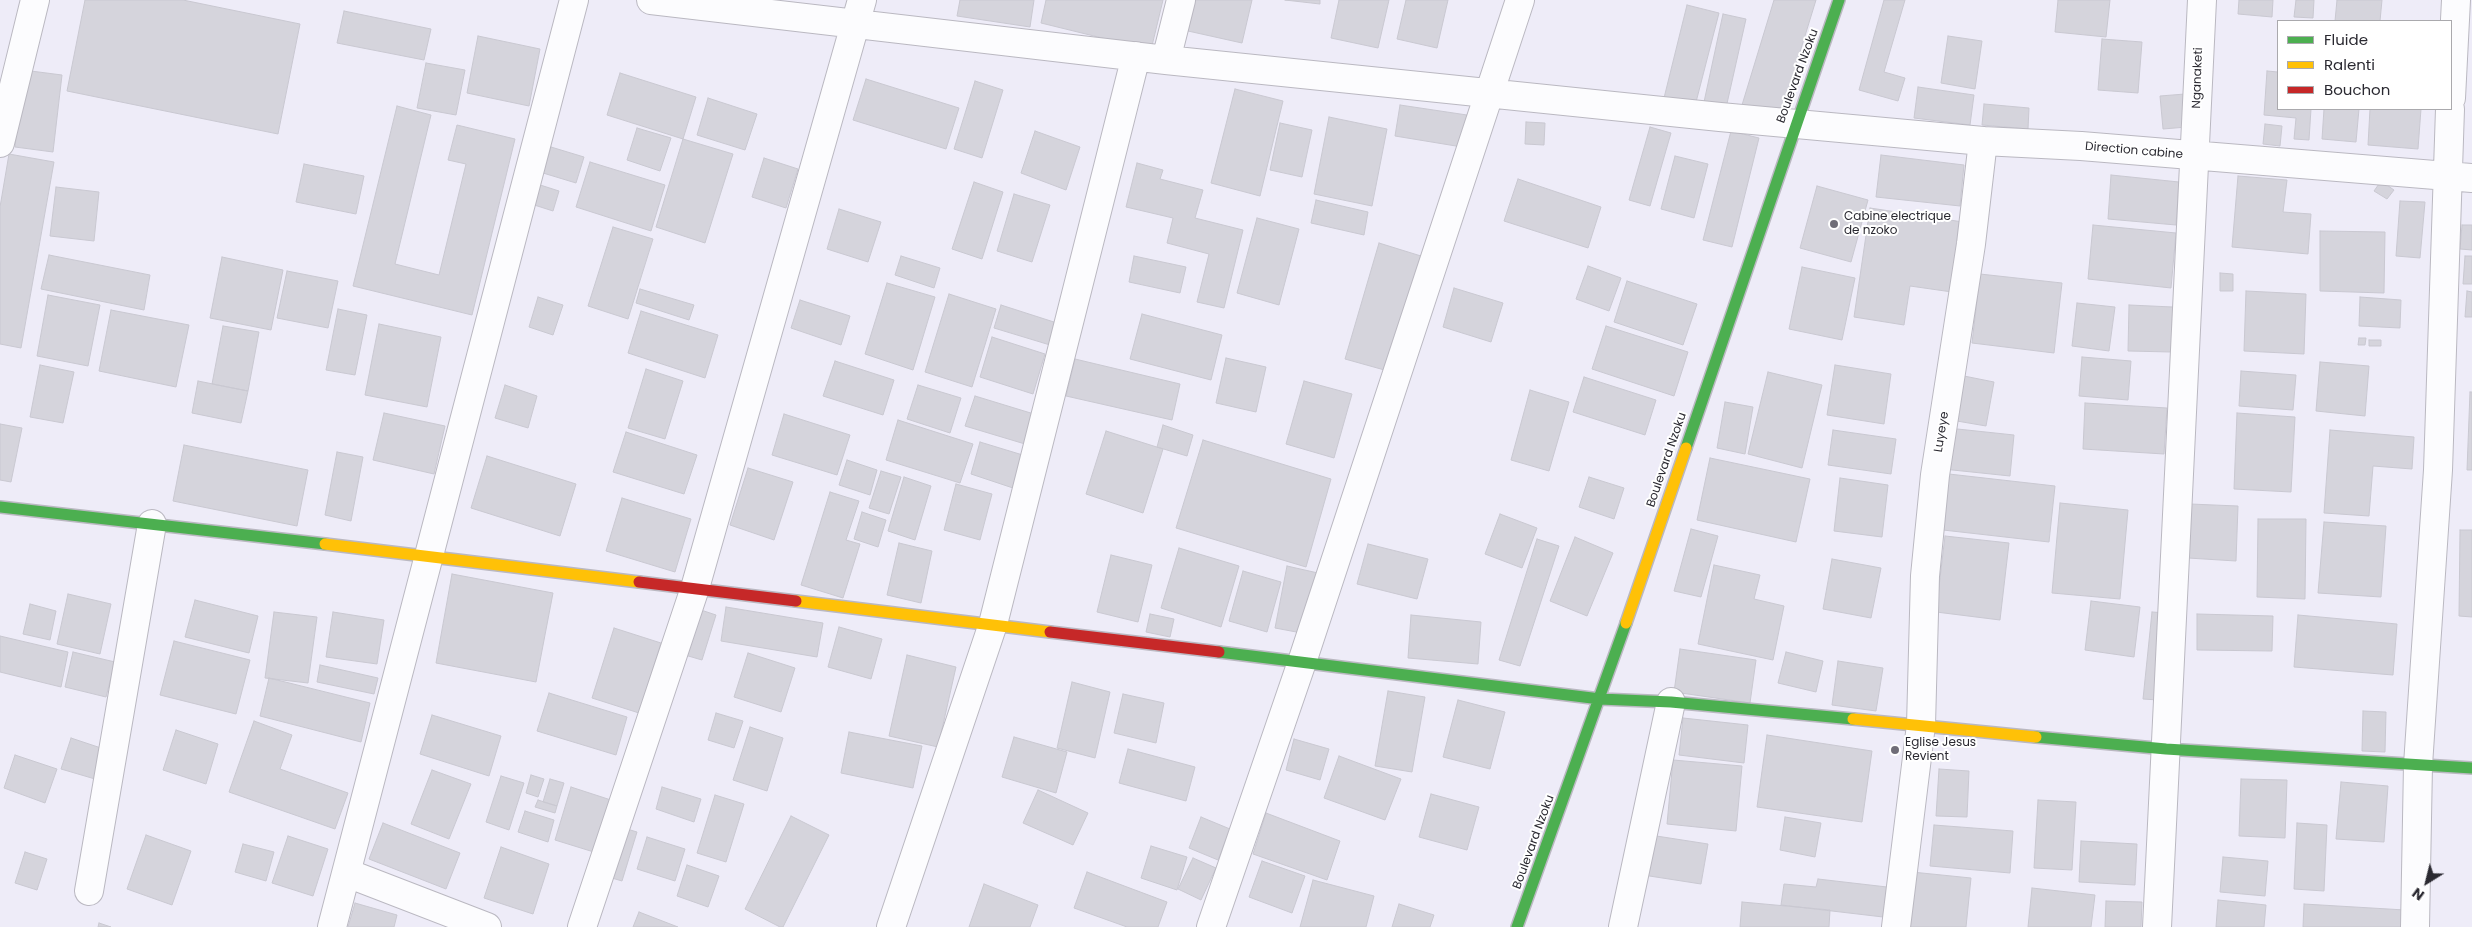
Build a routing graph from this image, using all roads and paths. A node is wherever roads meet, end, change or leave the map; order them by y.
1 (35, 0) edge
2 (574, 0) edge
3 (651, 0) edge
4 (1181, 0) edge
5 (1520, 0) edge
6 (1839, 0) edge
7 (2202, 0) edge
8 (2456, 0) edge
9 (857, 12) edge
10 (1136, 56) junction
11 (1166, 60) junction
12 (2452, 78) edge
13 (1489, 94) junction
14 (2450, 110) edge
15 (1795, 124) junction
16 (1983, 141) junction
17 (0, 143) edge
18 (2195, 156) junction
19 (2459, 177) edge
20 (0, 507) edge
21 (152, 524) junction
22 (429, 556) junction
23 (695, 588) junction
24 (993, 624) junction
25 (1302, 662) junction
26 (1600, 698) junction
27 (1671, 702) junction
28 (1921, 726) junction
29 (2166, 749) junction
30 (2418, 765) junction
31 (2472, 768) edge
32 (347, 873) junction
33 (88, 891) dead end
34 (332, 927) edge
35 (487, 927) edge
36 (582, 927) edge
37 (891, 927) edge
38 (1211, 927) edge
39 (1517, 927) edge
40 (1623, 927) edge
41 (1896, 927) edge
42 (2158, 927) edge
43 (2415, 927) edge

1 - 17 street
2 - 22 street
3 - 9 street, Direction cabine
4 - 11 street
5 - 13 street
6 - 15 street, Boulevard Nzoku
7 - 18 street, Nganaketi
8 - 12 street
9 - 10 street, Direction cabine
9 - 23 street
10 - 11 street, Direction cabine
10 - 24 street
11 - 13 street, Direction cabine
13 - 15 street, Direction cabine
13 - 25 street
14 - 19 street
15 - 16 street, Direction cabine
15 - 26 street, Boulevard Nzoku
16 - 18 street, Direction cabine
16 - 28 street, Luyeye
18 - 19 street, Direction cabine
18 - 29 street, Nganaketi
19 - 30 street
20 - 21 street
21 - 22 street
21 - 33 street
22 - 23 street
22 - 32 street
23 - 24 street
23 - 36 street
24 - 25 street
24 - 37 street
25 - 26 street
25 - 38 street
26 - 27 street
26 - 39 street, Boulevard Nzoku
27 - 28 street
27 - 40 street
28 - 29 street
28 - 41 street, Luyeye
29 - 30 street
29 - 42 street, Nganaketi
30 - 31 street
30 - 43 street
32 - 34 street
32 - 35 street

